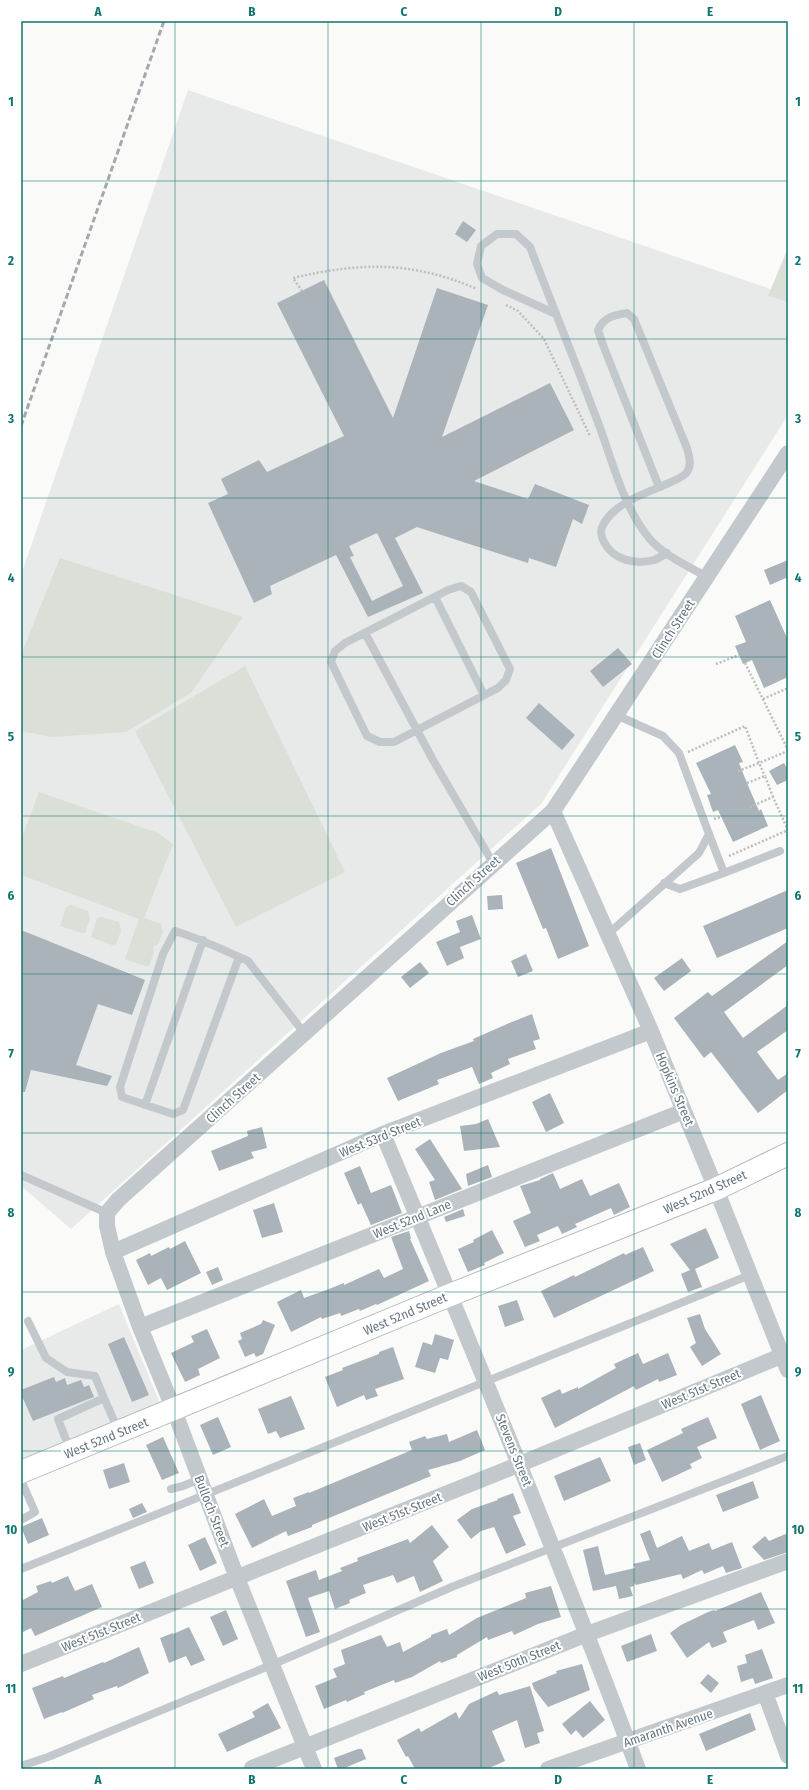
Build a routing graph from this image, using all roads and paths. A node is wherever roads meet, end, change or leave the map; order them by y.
1 (302, 291) dead end
2 (483, 291) dead end
3 (500, 301) dead end
4 (556, 314) junction
5 (592, 439) dead end
6 (788, 453) edge
7 (659, 487) junction
8 (628, 502) junction
9 (668, 553) junction
10 (707, 577) junction
11 (435, 597) junction
12 (365, 633) junction
13 (739, 655) dead end
14 (745, 663) dead end
15 (716, 664) dead end
16 (788, 688) edge
17 (484, 695) junction
18 (763, 699) junction
19 (616, 715) junction
20 (417, 729) junction
21 (788, 751) edge
22 (680, 755) junction
23 (759, 762) junction
24 (738, 771) dead end
25 (764, 776) junction
26 (747, 783) dead end
27 (773, 797) junction
28 (750, 806) dead end
29 (553, 811) junction
30 (788, 830) edge
31 (709, 834) junction
32 (780, 851) dead end
33 (719, 860) junction
34 (493, 863) junction
35 (724, 873) junction
36 (664, 883) junction
37 (608, 934) junction
38 (203, 940) junction
39 (239, 957) junction
40 (651, 1032) junction
41 (305, 1034) junction
42 (145, 1104) junction
43 (684, 1111) junction
44 (383, 1134) junction
45 (788, 1154) edge
46 (21, 1175) edge
47 (716, 1189) junction
48 (107, 1213) junction
49 (418, 1216) junction
50 (113, 1252) junction
51 (750, 1275) junction
52 (450, 1295) junction
53 (28, 1321) dead end
54 (140, 1327) junction
55 (781, 1356) junction
56 (788, 1370) edge
57 (486, 1381) junction
58 (104, 1398) junction
59 (174, 1410) junction
60 (119, 1432) junction
61 (70, 1452) junction
62 (788, 1456) edge
63 (520, 1464) junction
64 (21, 1472) edge
65 (21, 1480) edge
66 (203, 1487) junction
67 (171, 1489) dead end
68 (21, 1520) edge
69 (553, 1548) junction
70 (788, 1561) edge
71 (21, 1569) edge
72 (237, 1578) junction
73 (587, 1634) junction
74 (21, 1664) edge
75 (272, 1664) junction
76 (788, 1685) edge
77 (765, 1693) junction
78 (628, 1742) junction
79 (306, 1746) junction
80 (788, 1756) edge
81 (21, 1766) edge
82 (252, 1768) dead end
83 (314, 1769) edge
84 (548, 1769) edge
85 (638, 1769) edge

1 - 2 path
3 - 5 path
4 - 4 lane
4 - 8 lane
6 - 10 street, Clinch Street
7 - 7 lane
7 - 8 lane
8 - 9 lane
8 - 9 lane
9 - 10 lane
10 - 19 street, Clinch Street
11 - 12 lane
11 - 17 lane
11 - 17 lane
12 - 20 lane
12 - 20 lane
13 - 15 path
14 - 18 path
16 - 18 path
17 - 20 lane
18 - 21 path
19 - 22 lane
19 - 29 street, Clinch Street
20 - 34 lane
21 - 23 path
22 - 23 path
22 - 31 lane
23 - 24 path
23 - 25 path
25 - 26 path
25 - 27 path
27 - 28 path
27 - 30 path
29 - 34 street, Clinch Street
29 - 37 street, Hopkins Street
30 - 33 path
31 - 33 lane
31 - 36 lane
32 - 35 lane
33 - 35 lane
34 - 41 street, Clinch Street
35 - 36 lane
36 - 37 lane
37 - 40 street, Hopkins Street
38 - 39 lane
38 - 42 lane
38 - 42 lane
39 - 41 lane
39 - 42 lane
40 - 43 street, Hopkins Street
40 - 44 street, West 53rd Street
41 - 48 street, Clinch Street
43 - 47 street, Hopkins Street
43 - 49 street, West 52nd Lane
44 - 49 street, Stevens Street
44 - 50 street, West 53rd Street
45 - 47 main road, West 52nd Street
46 - 48 lane
47 - 51 street, Hopkins Street
47 - 52 main road, West 52nd Street
48 - 50 street
49 - 52 street, Stevens Street
49 - 54 street, West 52nd Lane
50 - 54 street, Bulloch Street
51 - 55 street, Hopkins Street
51 - 57 lane
52 - 57 street, Stevens Street
52 - 59 main road, West 52nd Street
53 - 58 lane
54 - 59 street, Bulloch Street
55 - 56 street, Hopkins Street
55 - 63 street, West 51st Street
57 - 63 street, Stevens Street
57 - 66 lane
58 - 60 lane
58 - 61 lane
59 - 60 main road, West 52nd Street
59 - 66 street, Bulloch Street
60 - 61 main road, West 52nd Street
61 - 64 main road, West 52nd Street
62 - 69 lane
63 - 69 street, Stevens Street
63 - 72 street, West 51st Street
65 - 68 lane
66 - 67 lane
66 - 71 lane
66 - 72 street, Bulloch Street
69 - 73 street, Stevens Street
69 - 75 lane
70 - 73 street, West 50th Street
72 - 74 street, West 51st Street
72 - 75 street, Bulloch Street
73 - 78 street, Stevens Street
73 - 79 street, West 50th Street
75 - 79 street, Bulloch Street
75 - 81 lane
76 - 77 street, Amaranth Avenue
77 - 78 street, Amaranth Avenue
77 - 80 street
78 - 84 street, Amaranth Avenue
78 - 85 street, Stevens Street
79 - 82 street, West 50th Street
79 - 83 street, Bulloch Street

